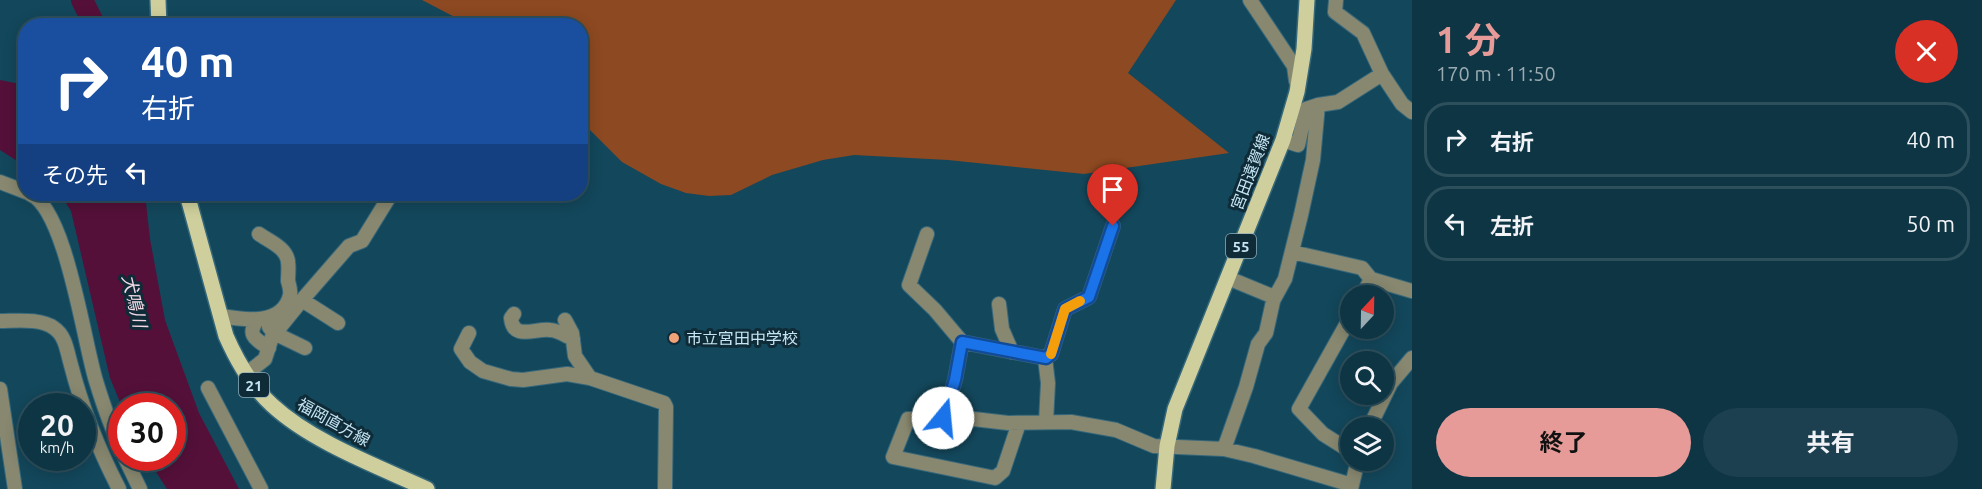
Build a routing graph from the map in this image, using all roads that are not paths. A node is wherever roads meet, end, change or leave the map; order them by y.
1 (158, 0) edge
2 (1250, 0) edge
3 (1307, 0) edge
4 (1336, 0) edge
5 (159, 18) edge
6 (1382, 74) junction
7 (1297, 92) junction
8 (1318, 105) junction
9 (1412, 112) edge
10 (1283, 140) junction
11 (0, 182) edge
12 (18, 189) edge
13 (39, 201) edge
14 (188, 201) edge
15 (387, 201) edge
16 (1113, 226) dead end
17 (259, 234) dead end
18 (927, 234) dead end
19 (1292, 252) junction
20 (1228, 278) junction
21 (1371, 279) junction
22 (1368, 285) edge
23 (1412, 291) edge
24 (302, 300) junction
25 (1274, 300) junction
26 (999, 304) dead end
27 (514, 314) dead end
28 (221, 316) junction
29 (565, 320) dead end
30 (0, 321) edge
31 (257, 321) junction
32 (338, 323) dead end
33 (274, 333) junction
34 (469, 333) dead end
35 (1340, 336) edge
36 (573, 339) junction
37 (962, 342) junction
38 (269, 348) junction
39 (305, 348) dead end
40 (1011, 352) junction
41 (1046, 358) junction
42 (1412, 358) edge
43 (246, 374) junction
44 (590, 378) junction
45 (208, 388) dead end
46 (0, 389) edge
47 (108, 412) edge
48 (1374, 417) edge
49 (943, 418) junction
50 (1046, 422) junction
51 (1019, 423) junction
52 (1340, 445) edge
53 (1167, 446) junction
54 (1224, 448) junction
55 (131, 471) edge
56 (1355, 471) edge
57 (1351, 487) edge
58 (15, 489) edge
59 (119, 489) edge
60 (140, 489) edge
61 (261, 489) edge
62 (427, 489) edge
63 (665, 489) edge
64 (1163, 489) edge

1 - 5 main road
2 - 7 street
3 - 7 main road, 宮田遠賀線 / 55
4 - 6 street
6 - 8 street
6 - 9 street
7 - 10 main road, 宮田遠賀線 / 55
8 - 10 street
8 - 19 street
10 - 20 main road, 宮田遠賀線 / 55
11 - 12 street
13 - 47 street
14 - 28 main road, 福岡直方線 / 21
15 - 24 street
16 - 41 street
17 - 31 street
18 - 37 street
19 - 21 street
19 - 25 street
20 - 25 street
20 - 53 main road, 宮田遠賀線 / 55
21 - 22 street
21 - 23 street
24 - 32 street
24 - 33 street
25 - 54 street
26 - 40 street
27 - 36 street
28 - 31 street
28 - 43 main road, 福岡直方線 / 21
29 - 36 street
30 - 59 street
31 - 33 street
31 - 38 street
33 - 38 street
33 - 39 street
34 - 44 street
35 - 52 street
36 - 44 street
37 - 40 street
37 - 49 street
38 - 43 street
40 - 41 street
41 - 50 street
42 - 48 street
43 - 62 main road, 福岡直方線 / 21
44 - 63 street
45 - 61 street
46 - 58 street
49 - 51 street
49 - 51 street
50 - 51 street
50 - 53 street
53 - 54 street
53 - 64 main road, 宮田遠賀線 / 55
54 - 57 street
55 - 60 street
56 - 57 street

